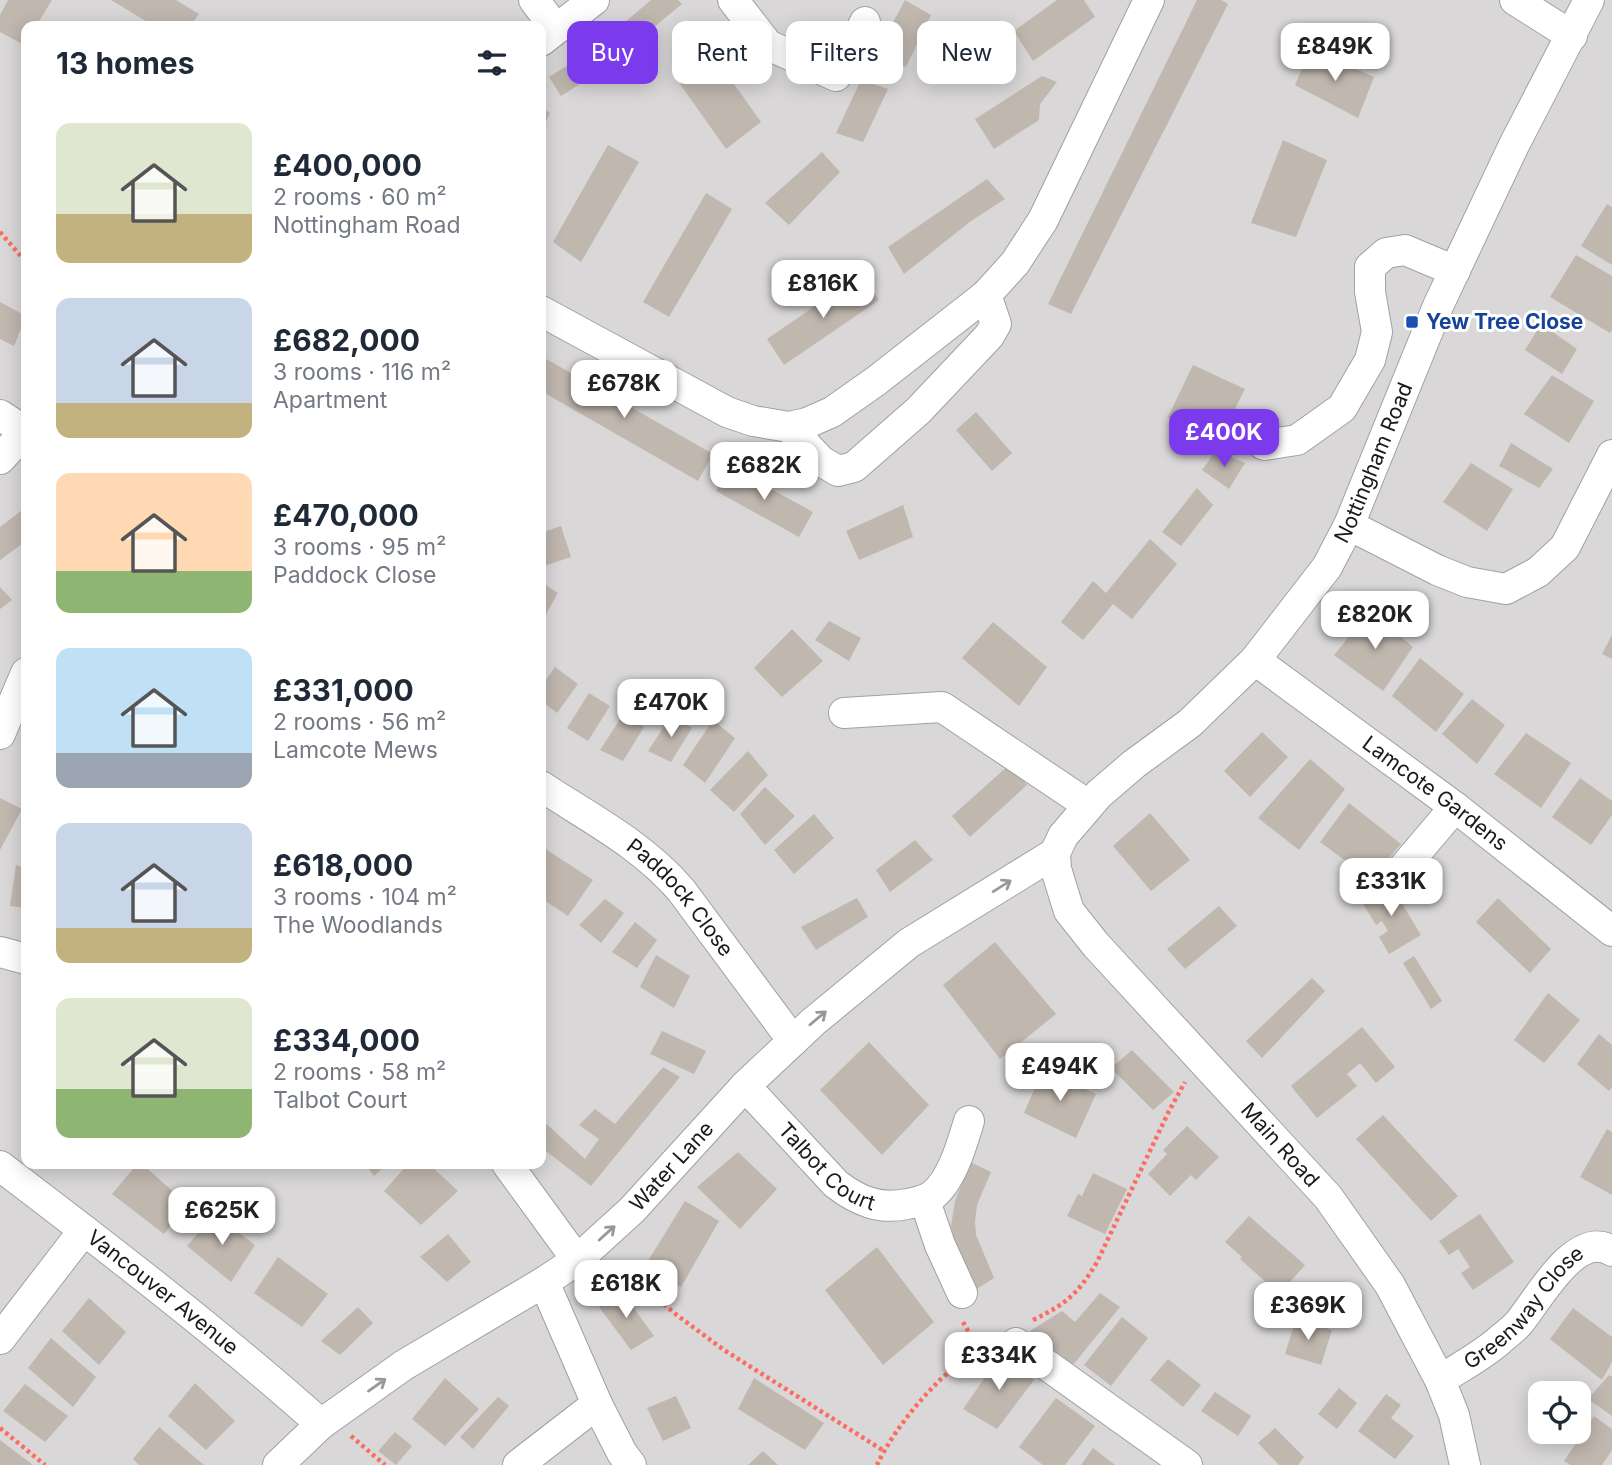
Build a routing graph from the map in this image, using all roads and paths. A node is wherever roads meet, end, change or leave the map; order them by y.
1 (534, 0) edge
2 (594, 0) edge
3 (733, 0) edge
4 (1149, 0) edge
5 (1515, 0) edge
6 (1590, 0) edge
7 (543, 21) edge
8 (549, 35) edge
9 (1572, 36) junction
10 (786, 53) edge
11 (0, 232) edge
12 (21, 256) edge
13 (1455, 271) junction
14 (986, 295) junction
15 (546, 314) edge
16 (0, 415) edge
17 (789, 427) junction
18 (21, 428) edge
19 (21, 436) edge
20 (1264, 445) dead end
21 (1612, 455) edge
22 (0, 459) edge
23 (1349, 525) junction
24 (1255, 660) junction
25 (21, 685) edge
26 (844, 713) dead end
27 (0, 734) edge
28 (546, 789) edge
29 (1088, 805) junction
30 (1455, 807) junction
31 (1055, 853) junction
32 (1399, 873) dead end
33 (1612, 931) edge
34 (0, 952) edge
35 (21, 958) edge
36 (793, 1041) junction
37 (1199, 1057) junction
38 (745, 1086) junction
39 (969, 1121) dead end
40 (0, 1166) edge
41 (512, 1169) edge
42 (925, 1201) junction
43 (85, 1230) junction
44 (586, 1251) junction
45 (1612, 1251) edge
46 (544, 1282) junction
47 (962, 1293) dead end
48 (1013, 1334) junction
49 (0, 1339) edge
50 (1440, 1380) junction
51 (597, 1404) junction
52 (325, 1422) junction
53 (0, 1428) edge
54 (884, 1451) junction
55 (45, 1465) edge
56 (278, 1465) edge
57 (385, 1465) edge
58 (518, 1465) edge
59 (631, 1465) edge
60 (877, 1465) edge
61 (1187, 1465) edge
62 (1465, 1465) edge

1 - 7 street
2 - 8 street
3 - 10 street
4 - 14 street
5 - 9 street
6 - 9 street, Nottingham Road
9 - 13 street, Nottingham Road
11 - 12 path
13 - 20 street
13 - 23 street, Nottingham Road
14 - 17 street
14 - 17 street
15 - 17 street
16 - 18 street
19 - 22 street
21 - 23 street
23 - 24 street, Nottingham Road
24 - 29 street, Nottingham Road
24 - 30 street, Lamcote Gardens
25 - 27 street
26 - 29 street
28 - 36 street, Paddock Close
29 - 31 street, Nottingham Road
30 - 32 street
30 - 33 street, Lamcote Gardens
36 -> 31 street, Water Lane
31 - 37 street, Main Road
34 - 35 street
36 - 38 street, Water Lane
37 - 48 path
37 - 50 street, Main Road
38 - 42 street, Talbot Court
44 -> 38 street, Water Lane
39 - 42 street
40 - 43 street, Vancouver Avenue
41 - 44 street
42 - 47 street
43 - 49 street
43 - 52 street, Vancouver Avenue
44 - 46 street, Water Lane
44 - 54 path
45 - 50 street, Greenway Close
46 - 51 street
52 -> 46 street, Water Lane
48 - 54 path
48 - 61 street
50 - 62 street, Main Road
51 - 58 street
51 - 59 street
52 - 56 street, Water Lane
52 - 57 path
53 - 55 path
54 - 60 path

